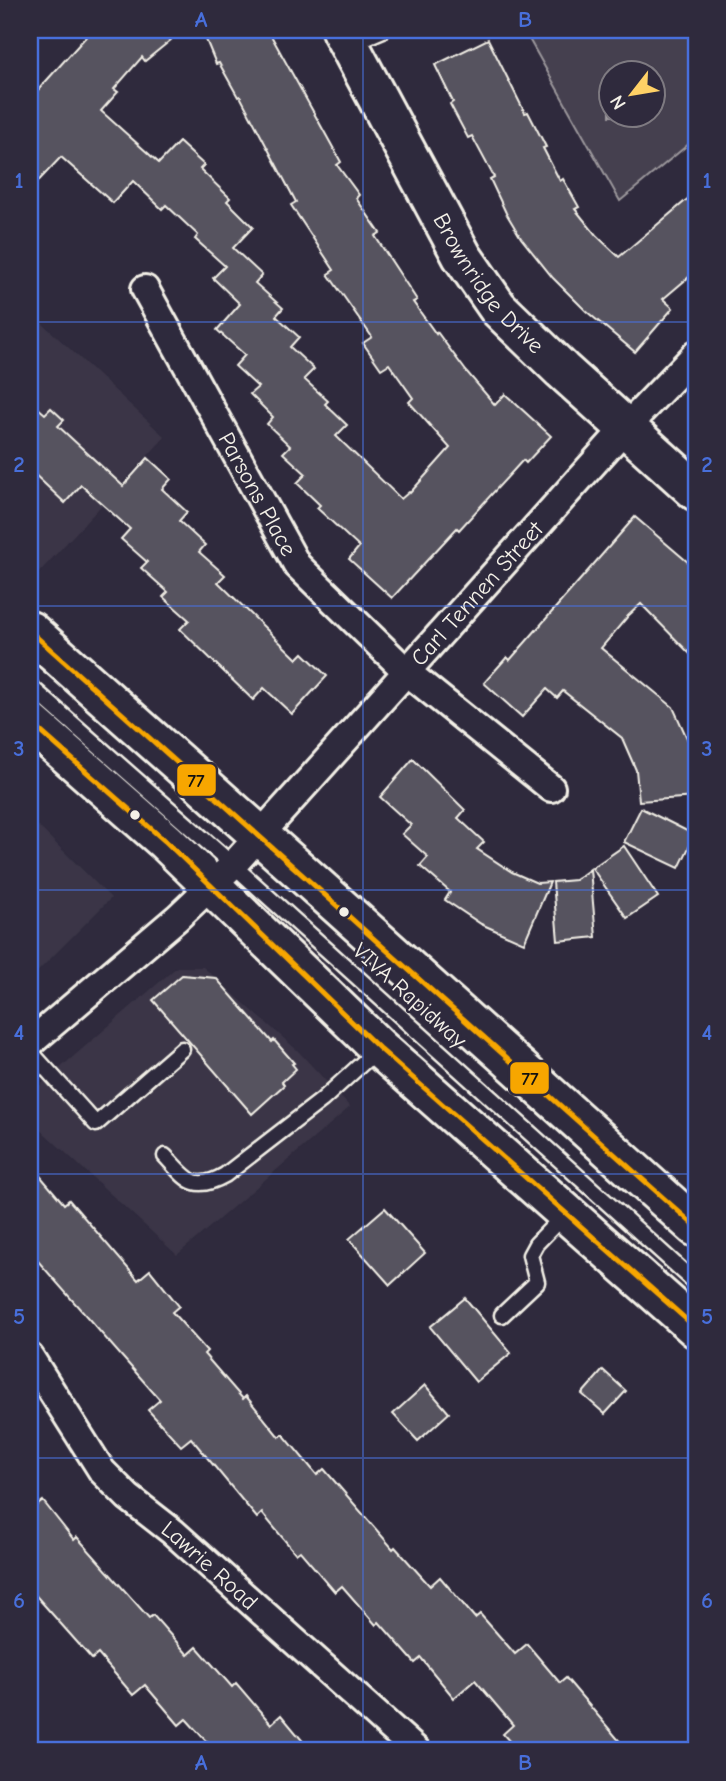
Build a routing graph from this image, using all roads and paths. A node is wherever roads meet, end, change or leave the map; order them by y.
1 (383, 30) edge
2 (345, 37) edge
3 (145, 289) dead end
4 (696, 354) edge
5 (626, 427) junction
6 (696, 491) edge
7 (30, 631) edge
8 (407, 672) junction
9 (30, 686) edge
10 (30, 722) edge
11 (551, 788) dead end
12 (260, 836) junction
13 (222, 876) junction
14 (30, 1043) edge
15 (379, 1048) junction
16 (182, 1049) dead end
17 (30, 1051) edge
18 (165, 1156) dead end
19 (566, 1213) junction
20 (696, 1227) edge
21 (696, 1283) edge
22 (502, 1315) dead end
23 (696, 1328) edge
24 (30, 1357) edge
25 (417, 1751) edge

1 - 2 lane
2 - 5 main road, Brownridge Drive
3 - 8 street, Parsons Place
4 - 5 street, Carl Tennen Street
5 - 6 main road, Brownridge Drive
5 - 8 street, Carl Tennen Street
7 - 12 main road
8 - 11 street, Parsons Place
8 - 12 street, Carl Tennen Street
9 - 13 lane, VIVA Rapidway
10 - 13 main road
12 - 13 street, Carl Tennen Street
12 - 20 main road
13 - 14 street, Carl Tennen Street
13 - 15 main road
13 - 21 lane, VIVA Rapidway
15 - 18 lane
15 - 19 main road
16 - 17 lane
19 - 22 lane
19 - 23 main road
24 - 25 street, Lawrie Road

